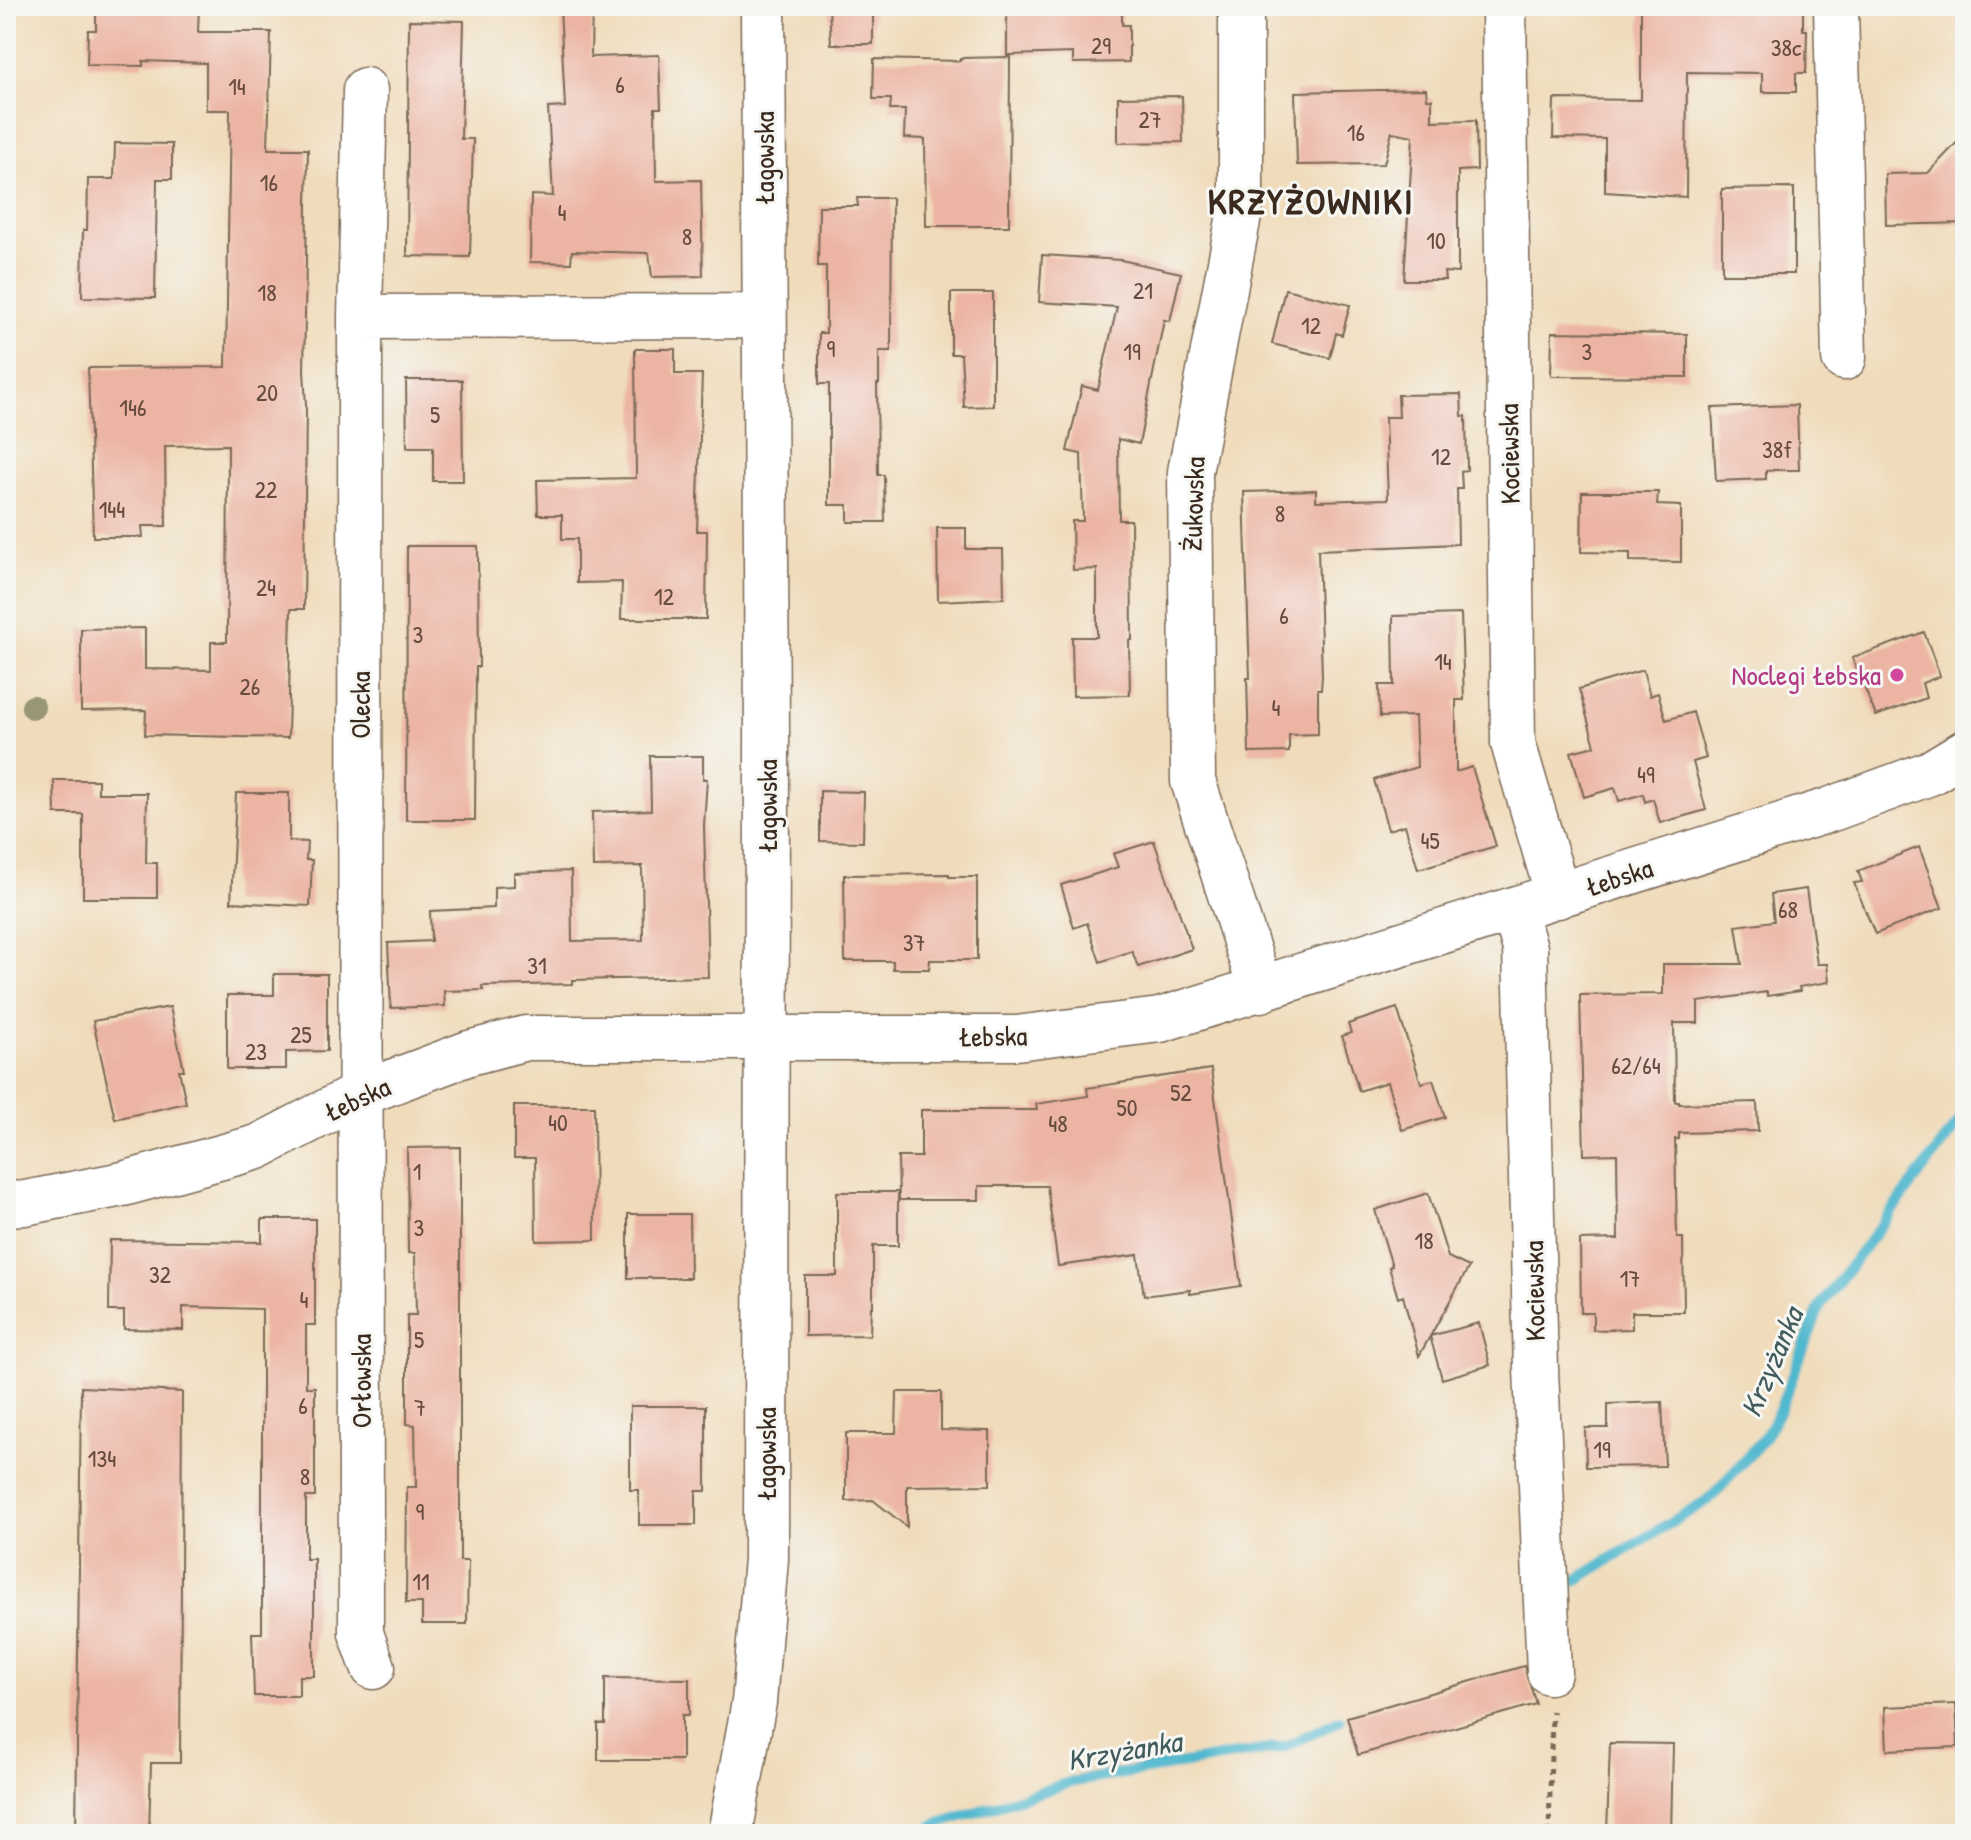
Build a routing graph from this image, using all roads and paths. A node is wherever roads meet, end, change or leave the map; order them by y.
1 (763, 6) edge
2 (1504, 6) edge
3 (1836, 6) edge
4 (1243, 8) edge
5 (365, 90) dead end
6 (764, 316) junction
7 (360, 317) junction
8 (1844, 358) dead end
9 (1965, 752) edge
10 (1558, 896) junction
11 (1514, 911) junction
12 (1261, 990) junction
13 (765, 1036) junction
14 (360, 1094) junction
15 (6, 1204) edge
16 (373, 1667) dead end
17 (1549, 1672) joint
18 (730, 1834) edge
19 (1549, 1834) edge

1 - 6 street, Łagowska
2 - 10 street, Kociewska
3 - 8 street
4 - 12 street, Żukowska
5 - 7 street, Olecka
6 - 7 street
6 - 13 street, Łagowska
7 - 14 street, Olecka
9 - 10 street, Łebska
10 - 11 street, Łebska
11 - 12 street, Łebska
11 - 17 street, Kociewska
12 - 13 street, Łebska
13 - 14 street, Łebska
13 - 18 street, Łagowska
14 - 15 street, Łebska
14 - 16 street, Orłowska
17 - 19 path

